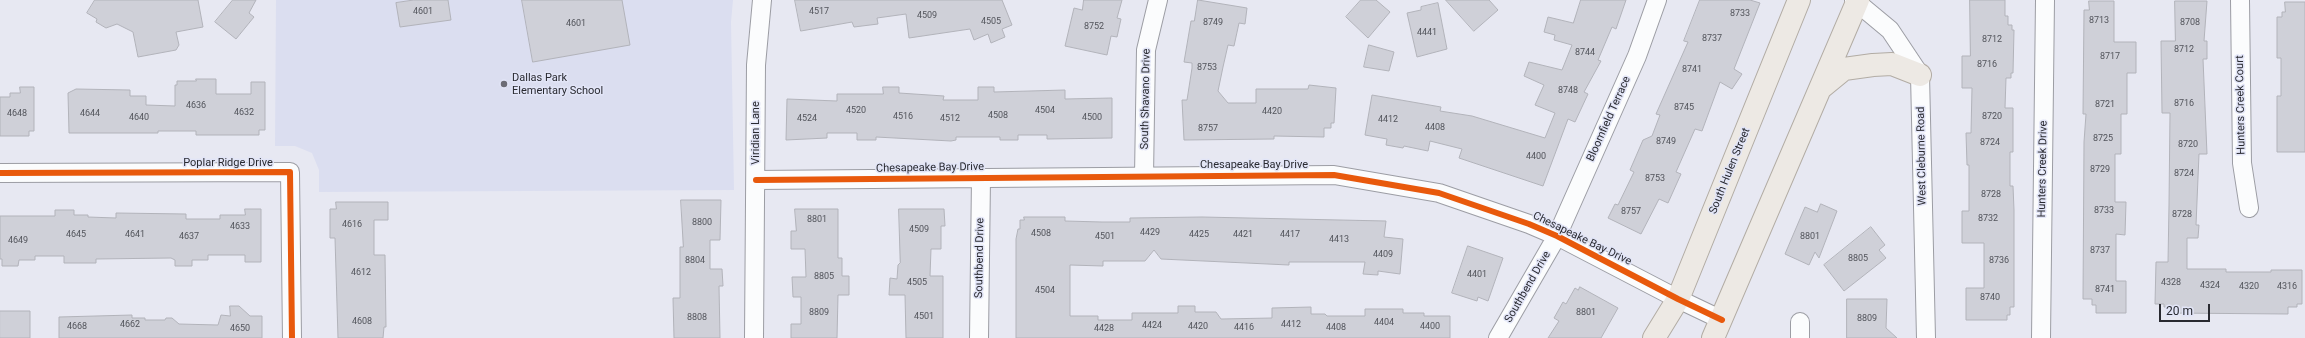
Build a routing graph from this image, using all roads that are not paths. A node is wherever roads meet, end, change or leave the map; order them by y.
1 (762, 0) edge
2 (1158, 0) edge
3 (1657, 0) edge
4 (1800, 0) edge
5 (2045, 0) edge
6 (2240, 0) edge
7 (1856, 1) edge
8 (1920, 75) junction
9 (1821, 87) junction
10 (0, 173) edge
11 (1144, 176) junction
12 (981, 178) junction
13 (756, 180) junction
14 (2250, 208) dead end
15 (1557, 236) junction
16 (1678, 299) junction
17 (1718, 329) edge
18 (292, 338) edge
19 (754, 338) edge
20 (979, 338) edge
21 (1498, 338) edge
22 (1654, 338) edge
23 (1926, 338) edge
24 (2041, 338) edge

1 - 13 street, Viridian Lane
2 - 11 street, South Shavano Drive
3 - 15 street, Bloomfield Terrace
4 - 16 main road, South Hulen Street
5 - 24 street, Hunters Creek Drive
6 - 14 street, Hunters Creek Court
7 - 8 street
7 - 9 main road
8 - 9 main road
8 - 23 street, West Cleburne Road
9 - 17 main road
10 - 18 street, Poplar Ridge Drive
11 - 12 street, Chesapeake Bay Drive
11 - 15 street, Chesapeake Bay Drive
12 - 13 street, Chesapeake Bay Drive
12 - 20 street, Southbend Drive
13 - 19 street, Viridian Lane
15 - 16 street, Chesapeake Bay Drive
15 - 21 street, Southbend Drive
16 - 17 street, Chesapeake Bay Drive
16 - 22 main road, South Hulen Street

